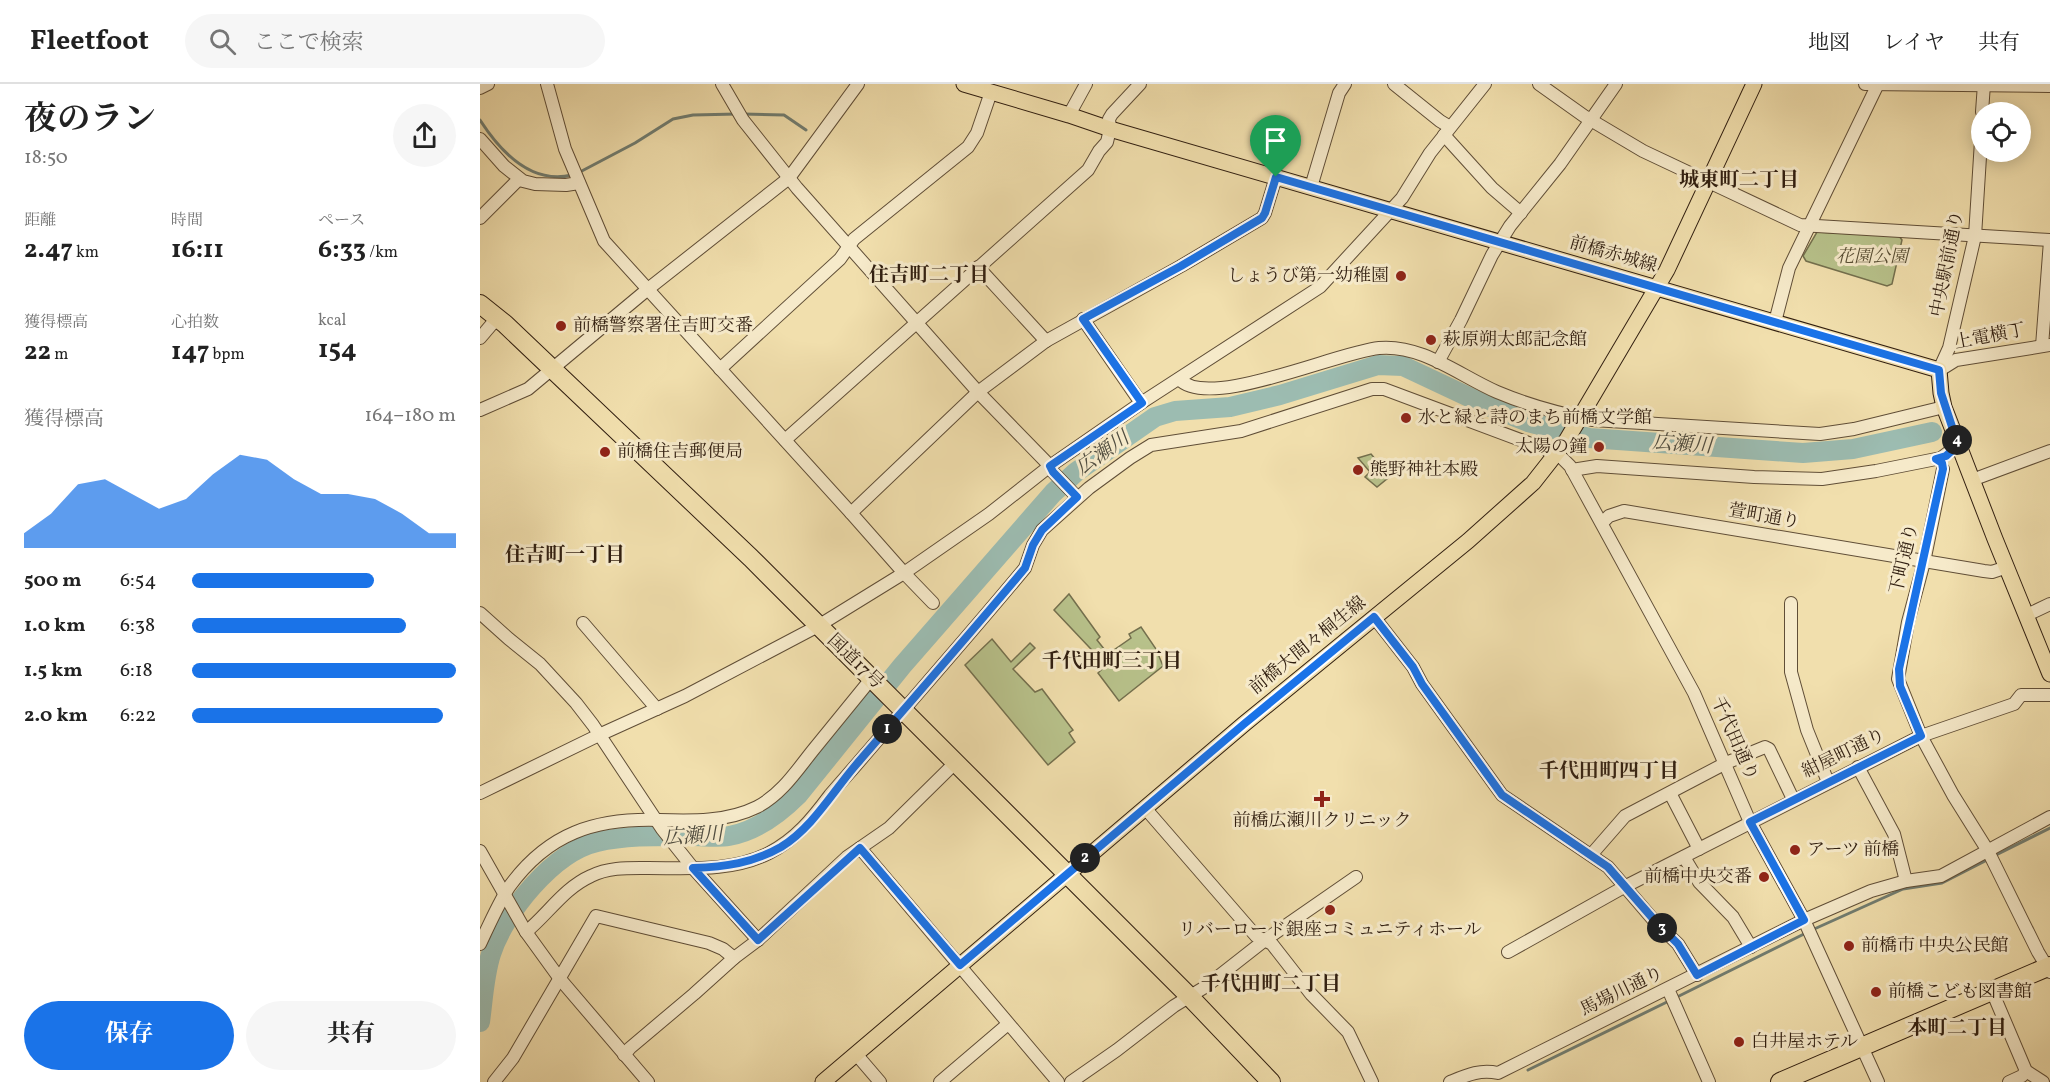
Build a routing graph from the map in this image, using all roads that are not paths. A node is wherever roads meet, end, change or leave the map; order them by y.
1 (488, 84) edge
2 (548, 84) edge
3 (722, 84) edge
4 (858, 84) edge
5 (964, 84) edge
6 (1086, 84) edge
7 (1140, 84) edge
8 (1345, 84) edge
9 (1394, 84) edge
10 (1485, 84) edge
11 (1616, 84) edge
12 (1754, 84) edge
13 (1865, 84) edge
14 (1878, 84) edge
15 (1542, 85) edge
16 (1984, 85) edge
17 (2050, 86) edge
18 (480, 88) edge
19 (991, 92) junction
20 (1983, 102) edge
21 (1069, 115) junction
22 (1591, 121) junction
23 (1110, 129) junction
24 (1447, 131) junction
25 (480, 139) edge
26 (1980, 162) edge
27 (1276, 177) junction
28 (519, 178) junction
29 (789, 178) junction
30 (1708, 182) junction
31 (579, 183) junction
32 (1311, 187) junction
33 (1391, 210) junction
34 (1521, 213) junction
35 (480, 218) edge
36 (1809, 226) junction
37 (1975, 236) junction
38 (2050, 240) edge
39 (1499, 242) junction
40 (848, 247) junction
41 (978, 267) junction
42 (1657, 288) junction
43 (648, 289) junction
44 (480, 304) edge
45 (497, 318) junction
46 (1083, 319) junction
47 (916, 322) junction
48 (1775, 322) junction
49 (480, 338) edge
50 (1046, 340) junction
51 (2046, 345) edge
52 (1438, 362) junction
53 (720, 369) junction
54 (552, 370) junction
55 (1939, 370) junction
56 (1179, 378) junction
57 (978, 392) junction
58 (1142, 403) junction
59 (1944, 407) junction
60 (480, 410) edge
61 (1578, 421) junction
62 (785, 440) junction
63 (1958, 445) junction
64 (1562, 448) junction
65 (2050, 451) edge
66 (1965, 462) junction
67 (1940, 464) junction
68 (1051, 469) junction
69 (1572, 470) junction
70 (1972, 480) junction
71 (1074, 494) junction
72 (851, 513) junction
73 (1602, 523) junction
74 (1924, 562) junction
75 (2007, 567) junction
76 (904, 573) junction
77 (933, 603) dead end
78 (1791, 603) dead end
79 (2050, 604) edge
80 (480, 613) edge
81 (2027, 615) junction
82 (1374, 617) junction
83 (583, 623) dead end
84 (818, 626) junction
85 (2050, 675) edge
86 (874, 681) junction
87 (2050, 695) edge
88 (898, 705) junction
89 (657, 709) junction
90 (599, 735) junction
91 (1921, 736) junction
92 (955, 763) junction
93 (1726, 763) junction
94 (1858, 768) junction
95 (1828, 782) junction
96 (480, 793) edge
97 (1670, 793) junction
98 (1794, 800) junction
99 (1145, 808) junction
100 (2050, 817) edge
101 (1750, 822) junction
102 (660, 824) junction
103 (860, 848) junction
104 (1699, 849) junction
105 (480, 851) edge
106 (1988, 851) junction
107 (1591, 855) junction
108 (1684, 857) junction
109 (693, 868) junction
110 (1066, 874) junction
111 (1356, 877) dead end
112 (1906, 882) junction
113 (1624, 887) junction
114 (507, 897) junction
115 (1804, 920) junction
116 (526, 932) junction
117 (758, 940) junction
118 (1265, 940) junction
119 (480, 944) edge
120 (1751, 947) junction
121 (1508, 952) dead end
122 (734, 958) junction
123 (960, 965) junction
124 (2049, 968) edge
125 (1697, 975) junction
126 (560, 980) junction
127 (1992, 992) junction
128 (1189, 996) junction
129 (1671, 996) junction
130 (1008, 1024) junction
131 (1863, 1047) junction
132 (856, 1054) junction
133 (624, 1055) junction
134 (2026, 1071) junction
135 (494, 1082) edge
136 (648, 1082) edge
137 (823, 1082) edge
138 (880, 1082) edge
139 (940, 1082) edge
140 (1058, 1082) edge
141 (1071, 1082) edge
142 (1271, 1082) edge
143 (1372, 1082) edge
144 (1450, 1082) edge
145 (1709, 1082) edge
146 (1780, 1082) edge
147 (1878, 1082) edge
148 (2009, 1082) edge
149 (2043, 1082) edge

1 - 18 street
2 - 31 street
3 - 29 street
4 - 29 street
5 - 19 main road, 前橋赤城線
6 - 21 street
7 - 23 street
8 - 32 street
9 - 24 street
10 - 24 street
11 - 22 street
12 - 30 main road
13 - 14 street
14 - 16 street
14 - 36 street
15 - 22 street
16 - 17 street
16 - 20 street
19 - 21 main road, 前橋赤城線
19 - 40 street
21 - 23 main road, 前橋赤城線
22 - 30 street
22 - 34 street
23 - 27 main road, 前橋赤城線
23 - 41 street
24 - 33 street
24 - 34 street
25 - 28 street
26 - 37 street, 中央駅前通り
27 - 32 main road, 前橋赤城線
27 - 46 street
28 - 31 street
28 - 35 street
29 - 40 street
29 - 43 street
30 - 36 street
30 - 42 main road
31 - 43 street
32 - 33 main road, 前橋赤城線
33 - 39 main road, 前橋赤城線
33 - 56 street
34 - 39 street
36 - 37 street
36 - 48 street
37 - 38 street
37 - 55 street, 中央駅前通り
38 - 51 street
39 - 42 main road, 前橋赤城線
39 - 52 street
40 - 47 street
40 - 53 street
41 - 47 street
41 - 50 street
42 - 48 main road, 前橋赤城線
42 - 61 main road
43 - 53 street
43 - 54 street
44 - 45 highway, 国道17号
45 - 49 street
45 - 54 highway, 国道17号
46 - 50 street
46 - 58 street
47 - 57 street
47 - 62 street
48 - 55 main road, 前橋赤城線
50 - 57 street
51 - 55 street, 上電横丁
52 - 56 street
52 - 61 street
53 - 62 street
54 - 60 street
54 - 84 highway, 国道17号
55 - 59 main road
56 - 58 street
57 - 68 street
57 - 72 street
58 - 68 street
59 - 61 street
59 - 63 main road
61 - 64 main road, 前橋大間々桐生線
62 - 72 street
63 - 66 main road
63 - 67 street
64 - 69 street, 千代田通り
64 - 71 street
64 - 82 main road, 前橋大間々桐生線
65 - 70 street
66 - 67 street
66 - 70 main road
67 - 69 street
67 - 74 street, 下町通り
68 - 71 street
68 - 76 street
69 - 73 street, 千代田通り
70 - 75 main road
71 - 88 street
72 - 76 street
73 - 74 street, 萱町通り
73 - 93 street, 千代田通り
74 - 75 street, 萱町通り
74 - 91 street, 下町通り
75 - 81 main road
76 - 77 street
76 - 84 street
78 - 95 street
79 - 81 street
80 - 90 street
81 - 85 main road
82 - 99 main road, 前橋大間々桐生線
82 - 107 street
83 - 89 street
84 - 86 highway, 国道17号
84 - 89 street
86 - 88 highway, 国道17号
86 - 102 street
87 - 91 street, 紺屋町通り
88 - 92 highway, 国道17号
88 - 109 street
89 - 90 street
90 - 96 street
90 - 102 street
91 - 94 street, 紺屋町通り
91 - 106 street
92 - 103 street
92 - 110 highway, 国道17号
93 - 97 street
93 - 98 street
93 - 101 street, 千代田通り
94 - 95 street, 紺屋町通り
94 - 112 street
95 - 98 street, 紺屋町通り
97 - 104 street
97 - 107 street
98 - 101 street, 紺屋町通り
99 - 110 main road, 前橋大間々桐生線
99 - 118 street
100 - 106 street, 馬場川通り
101 - 104 street, 紺屋町通り
101 - 115 street, 千代田通り
102 - 109 street
102 - 114 street
103 - 117 street
103 - 123 street
104 - 108 street, 紺屋町通り
105 - 114 street
106 - 112 street, 馬場川通り
106 - 124 street
107 - 113 street
108 - 113 street, 紺屋町通り
108 - 120 street
109 - 116 street
109 - 117 street
110 - 123 main road, 前橋大間々桐生線
110 - 128 highway, 国道17号
111 - 118 street
112 - 115 street, 馬場川通り
113 - 121 street, 紺屋町通り
113 - 125 street
114 - 116 street
114 - 119 street
115 - 120 street, 馬場川通り
115 - 131 street, 千代田通り
116 - 126 street
117 - 122 street
118 - 128 street
118 - 143 street
120 - 125 street, 馬場川通り
122 - 126 street
122 - 133 street
123 - 130 street
123 - 132 main road, 前橋大間々桐生線
124 - 127 highway
125 - 129 street, 馬場川通り
126 - 133 street
126 - 135 street
127 - 131 highway
127 - 134 street
128 - 141 street
128 - 142 highway, 国道17号
129 - 144 street, 馬場川通り
129 - 145 street
130 - 139 street
130 - 140 street
131 - 146 highway
131 - 147 street, 千代田通り
132 - 137 main road, 前橋大間々桐生線
132 - 138 street
133 - 136 street
134 - 148 street
134 - 149 street

